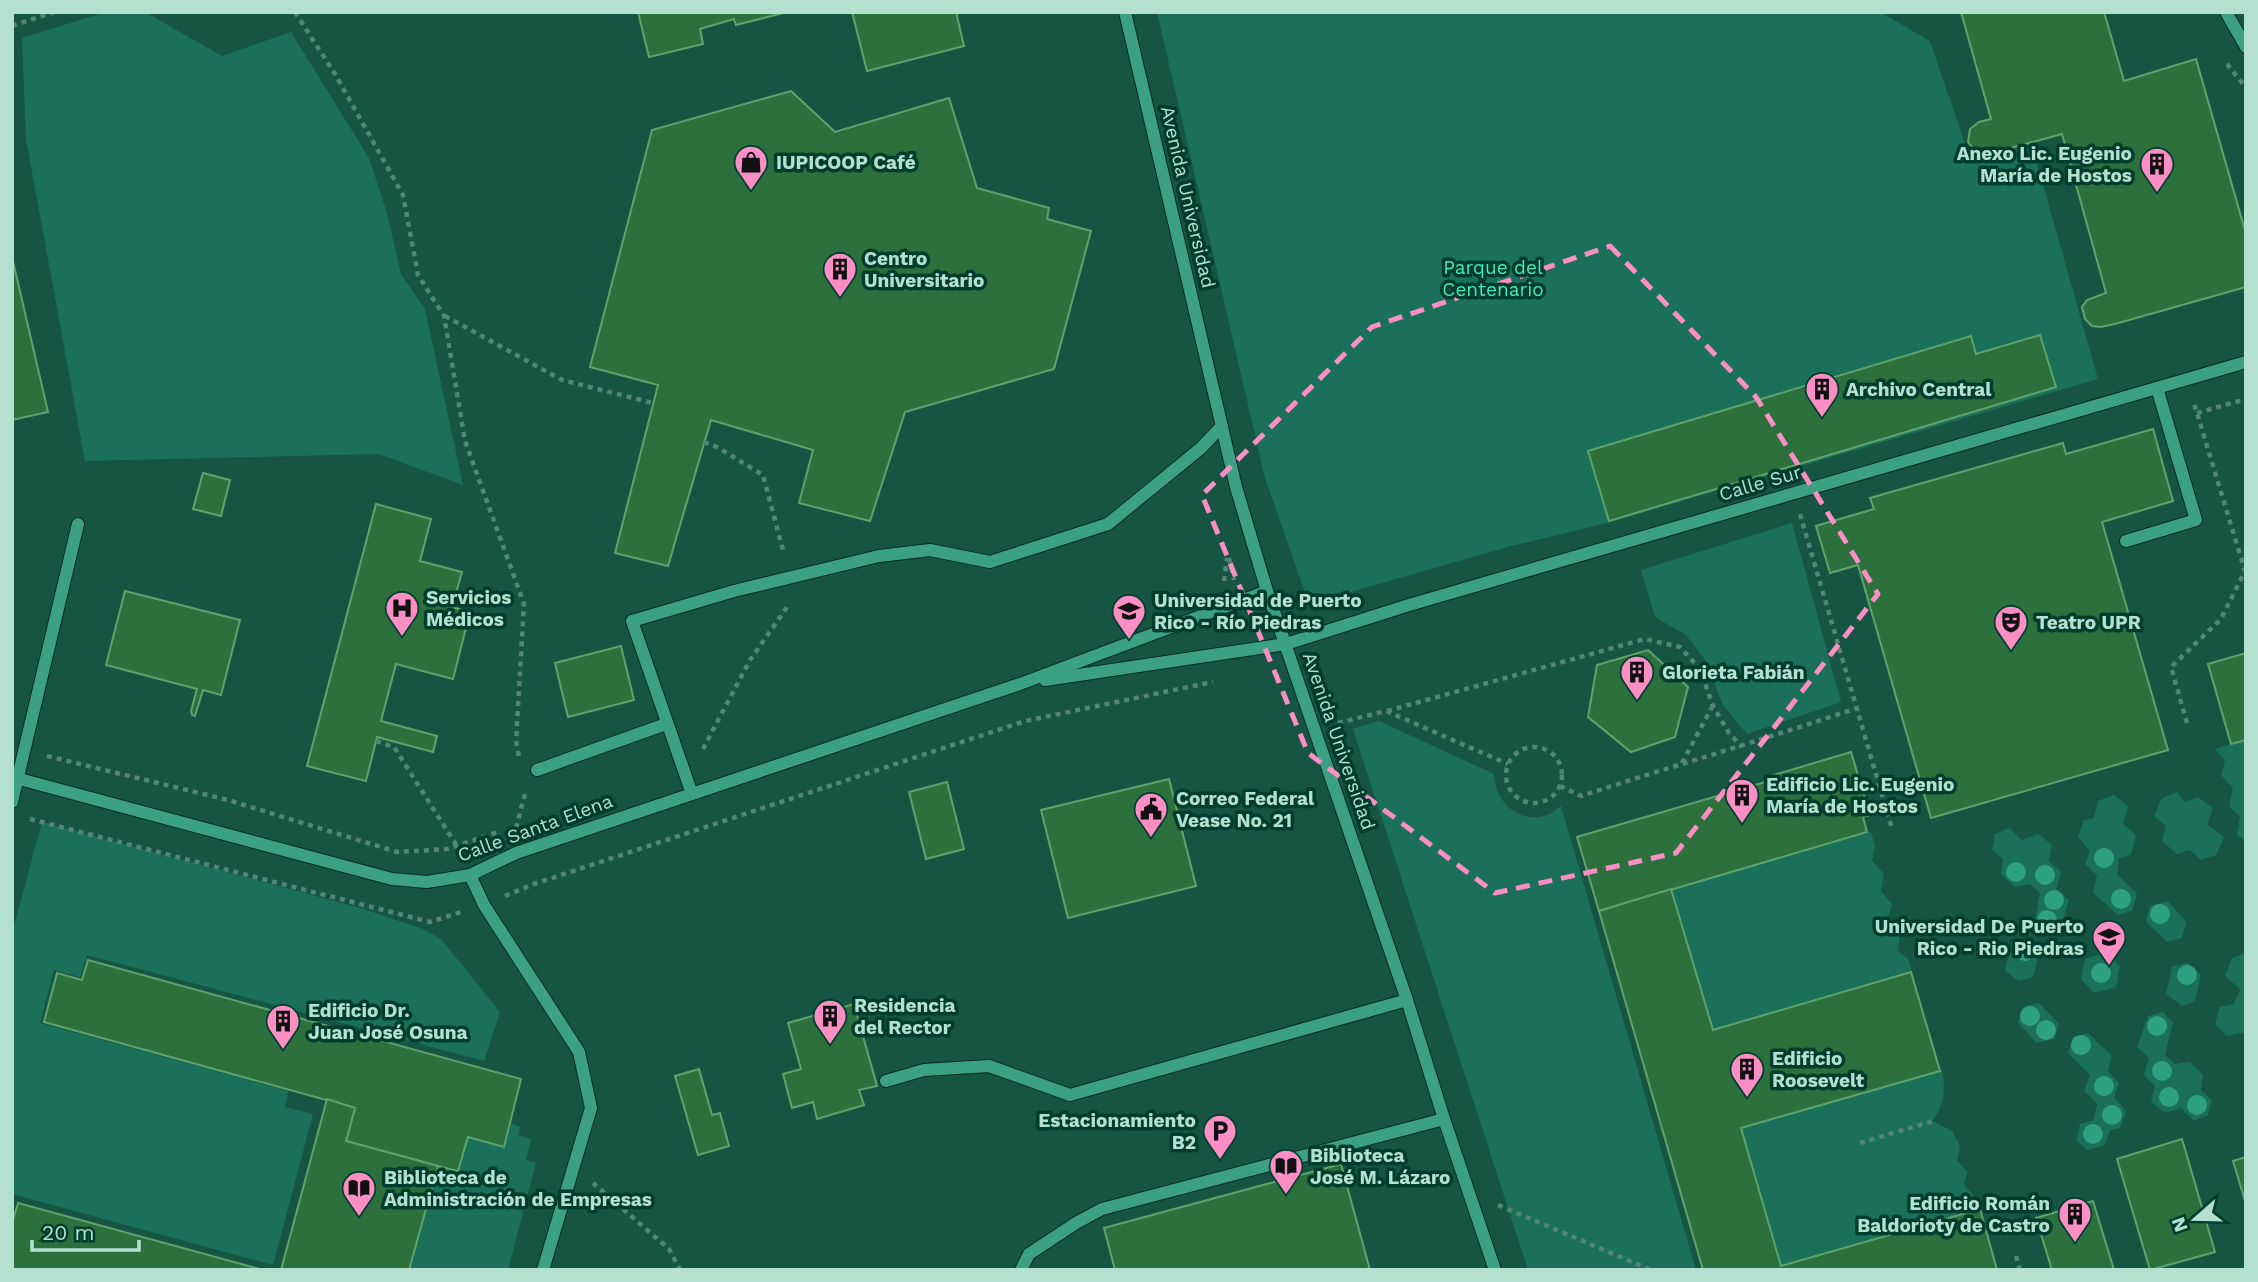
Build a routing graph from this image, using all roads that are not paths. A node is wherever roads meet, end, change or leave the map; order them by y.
1 (1125, 12) edge
2 (2227, 12) edge
3 (2246, 47) edge
4 (2246, 362) edge
5 (2157, 388) junction
6 (1222, 426) junction
7 (78, 524) dead end
8 (2126, 541) dead end
9 (1268, 591) junction
10 (1286, 644) junction
11 (1020, 684) junction
12 (666, 724) junction
13 (537, 770) dead end
14 (16, 778) edge
15 (692, 794) junction
16 (12, 802) edge
17 (470, 875) junction
18 (1407, 1000) junction
19 (886, 1081) dead end
20 (1444, 1119) junction
21 (543, 1270) edge
22 (1021, 1270) edge
23 (1494, 1270) edge

1 - 6 street, Avenida Universidad
2 - 3 street
4 - 5 street, Calle Sur
5 - 8 street
5 - 10 street, Calle Sur
6 - 9 street, Avenida Universidad
6 - 12 street
7 - 14 street
9 - 10 street, Avenida Universidad
9 - 11 street, Calle Santa Elena
10 - 11 street, Calle Santa Elena
10 - 18 street, Avenida Universidad
11 - 15 street, Calle Santa Elena
12 - 13 street
12 - 15 street
14 - 16 street
14 - 17 street, Calle Santa Elena
15 - 17 street, Calle Santa Elena
17 - 21 street
18 - 19 street
18 - 20 street, Avenida Universidad
20 - 22 street
20 - 23 street, Avenida Universidad

